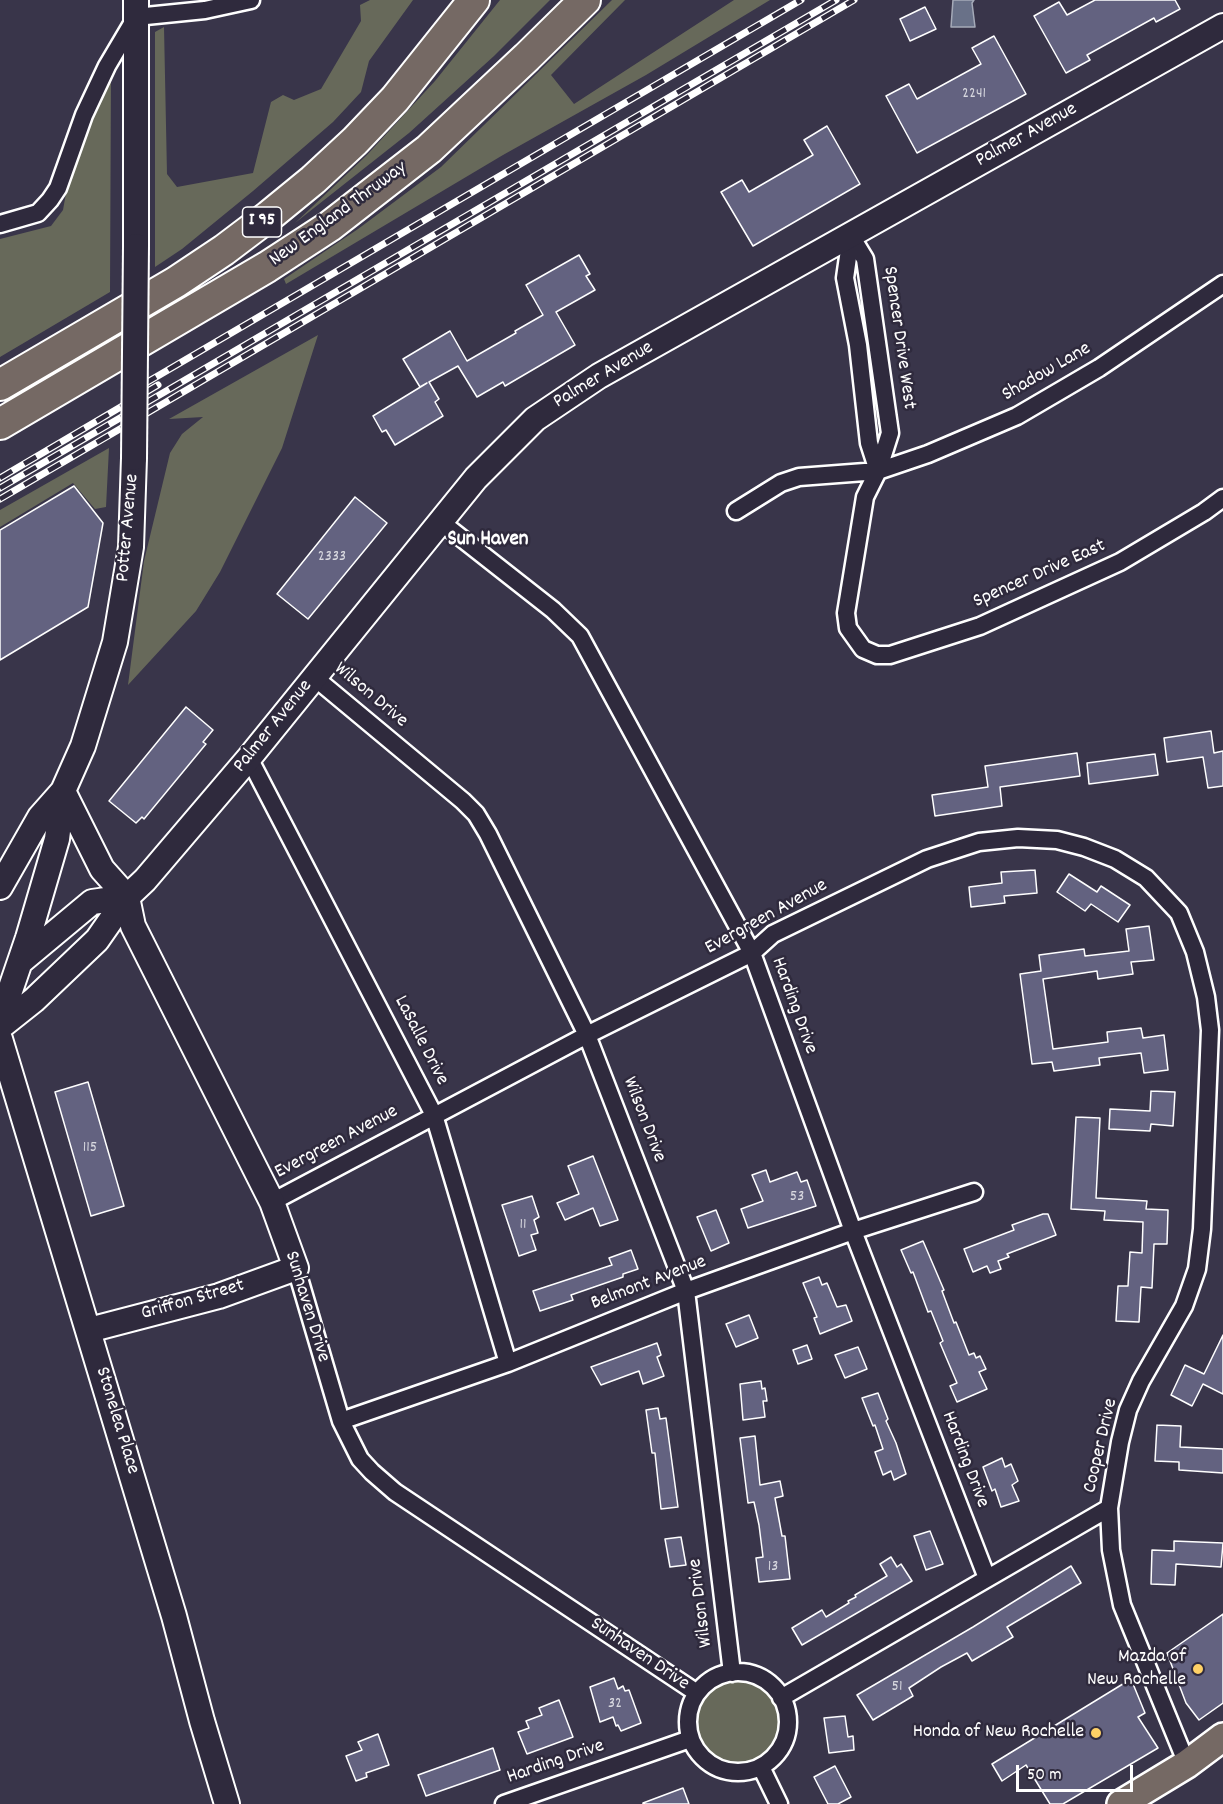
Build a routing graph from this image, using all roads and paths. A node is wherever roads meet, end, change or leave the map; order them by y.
1 (251, 0) edge
2 (474, 0) edge
3 (585, 0) edge
4 (136, 9) edge
5 (1223, 26) edge
6 (0, 224) edge
7 (851, 236) junction
8 (1223, 284) edge
9 (0, 385) edge
10 (0, 424) edge
11 (878, 471) junction
12 (1223, 498) edge
13 (736, 511) dead end
14 (441, 522) junction
15 (863, 649) joint
16 (314, 677) junction
17 (249, 758) junction
18 (63, 791) junction
19 (0, 887) edge
20 (127, 897) junction
21 (752, 953) junction
22 (19, 963) junction
23 (0, 980) edge
24 (0, 1020) edge
25 (0, 1027) edge
26 (587, 1035) junction
27 (0, 1039) edge
28 (1209, 1068) joint
29 (434, 1114) junction
30 (974, 1192) dead end
31 (272, 1202) junction
32 (853, 1231) junction
33 (296, 1268) junction
34 (686, 1291) junction
35 (89, 1330) junction
36 (508, 1363) junction
37 (341, 1420) junction
38 (1109, 1508) junction
39 (987, 1578) junction
40 (732, 1673) junction
41 (697, 1693) junction
42 (781, 1698) junction
43 (1223, 1737) edge
44 (690, 1739) junction
45 (1187, 1764) junction
46 (761, 1767) junction
47 (227, 1804) edge
48 (504, 1804) edge
49 (779, 1804) edge
50 (1121, 1804) edge

1 - 4 street
2 - 9 highway, New England Thruway / I 95
3 - 10 highway, New England Thruway / I 95
4 - 6 street
4 - 18 street, Potter Avenue, bridge
5 - 7 street, Palmer Avenue
7 - 11 street, Spencer Drive West
7 - 14 street, Palmer Avenue
8 - 11 street, Shadow Lane
11 - 13 street, Shadow Lane
11 - 15 street, Spencer Drive West
12 - 15 street, Spencer Drive East
14 - 16 street, Palmer Avenue
14 - 21 street, Harding Drive
16 - 17 street, Palmer Avenue
16 - 26 street, Wilson Drive
17 - 20 street, Palmer Avenue
17 - 29 street, LaSalle Drive
18 - 19 street
18 - 20 street, Sunhaven Drive
18 - 22 street, Potter Avenue
20 - 22 street
20 - 25 street, Palmer Avenue
20 - 31 street, Sunhaven Drive
21 - 26 street, Evergreen Avenue
21 - 28 street, Evergreen Avenue
21 - 32 street, Harding Drive
22 - 23 street
22 - 24 street, Potter Avenue
26 - 29 street, Evergreen Avenue
26 - 34 street, Wilson Drive
27 - 35 street, Stonelea Place
28 - 38 street, Cooper Drive
29 - 31 street, Evergreen Avenue
29 - 36 street, LaSalle Drive
30 - 32 street, Belmont Avenue
31 - 33 street, Sunhaven Drive
32 - 34 street, Belmont Avenue
32 - 39 street, Harding Drive
33 - 35 street, Griffon Street
33 - 37 street, Sunhaven Drive
34 - 36 street, Belmont Avenue
34 - 40 street, Wilson Drive
35 - 47 street, Stonelea Place
36 - 37 street, Belmont Avenue
37 - 41 street, Sunhaven Drive
38 - 39 street
38 - 45 street, Cooper Drive
39 - 42 street
40 - 41 street
40 - 42 street
41 - 44 street
42 - 46 street
43 - 45 main road
44 - 46 street
44 - 48 street, Harding Drive
45 - 50 main road
46 - 49 street

